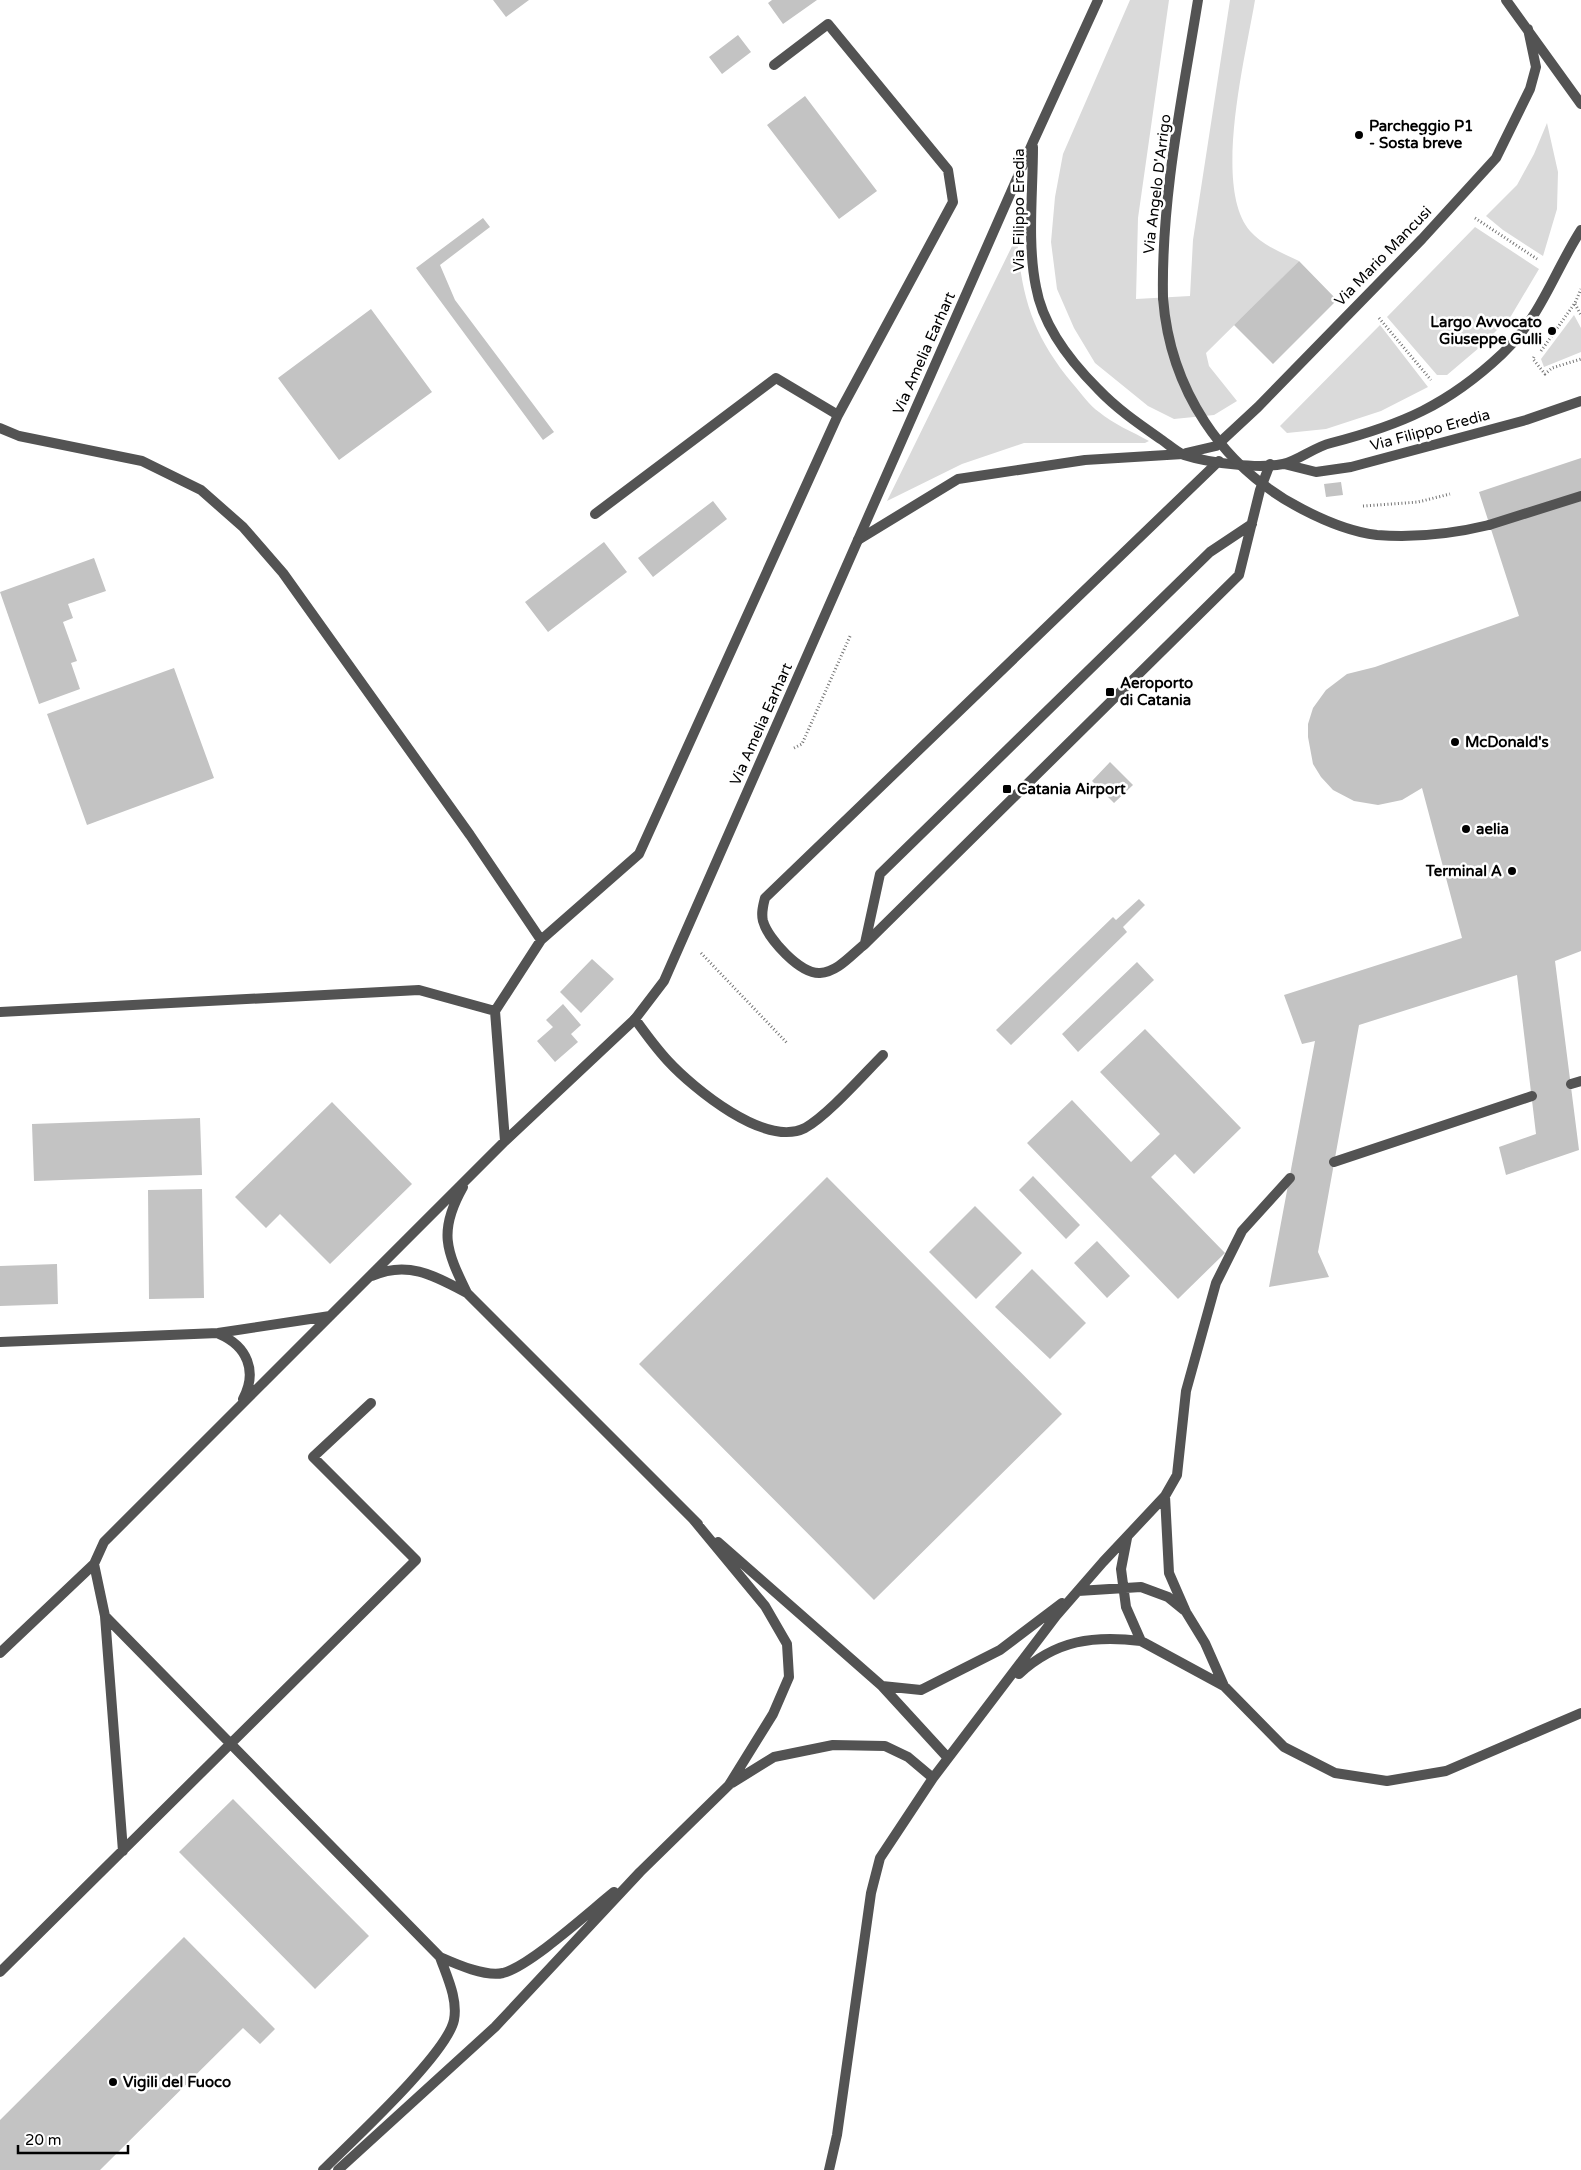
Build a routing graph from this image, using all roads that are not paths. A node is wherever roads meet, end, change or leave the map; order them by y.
1 (1098, 0) edge
2 (1198, 0) edge
3 (1506, 0) edge
4 (1528, 29) junction
5 (774, 65) dead end
6 (1581, 104) edge
7 (1034, 142) junction
8 (1581, 230) edge
9 (1581, 401) edge
10 (838, 415) junction
11 (0, 428) edge
12 (1183, 454) junction
13 (1219, 461) junction
14 (1278, 464) junction
15 (1581, 496) edge
16 (595, 514) dead end
17 (1252, 524) junction
18 (858, 540) junction
19 (541, 940) junction
20 (864, 944) junction
21 (0, 1012) edge
22 (495, 1012) junction
23 (635, 1019) junction
24 (883, 1055) dead end
25 (1532, 1096) dead end
26 (505, 1141) junction
27 (1334, 1162) dead end
28 (468, 1178) junction
29 (1290, 1178) dead end
30 (363, 1282) junction
31 (467, 1293) junction
32 (330, 1316) junction
33 (218, 1334) junction
34 (0, 1342) edge
35 (371, 1403) dead end
36 (236, 1410) junction
37 (1165, 1496) junction
38 (693, 1519) junction
39 (1127, 1537) junction
40 (94, 1564) junction
41 (1123, 1587) junction
42 (1080, 1590) junction
43 (1186, 1612) junction
44 (105, 1616) junction
45 (1141, 1641) junction
46 (0, 1653) edge
47 (882, 1686) junction
48 (1224, 1686) junction
49 (998, 1693) junction
50 (1581, 1713) edge
51 (231, 1744) junction
52 (948, 1758) junction
53 (933, 1778) junction
54 (729, 1785) junction
55 (122, 1851) junction
56 (640, 1872) junction
57 (440, 1957) junction
58 (0, 1972) edge
59 (323, 2170) edge
60 (338, 2170) edge
61 (829, 2170) edge

1 - 7 street, Via Filippo Eredia
2 - 15 street, Via Angelo D'Arrigo, bridge
3 - 4 street
4 - 6 street
4 - 12 street, Via Mario Mancusi
5 - 10 street
7 - 12 street, Via Filippo Eredia
7 - 18 street, Via Amelia Earhart
8 - 14 street
9 - 14 street, Via Filippo Eredia
10 - 16 street
10 - 19 street
11 - 19 street
12 - 13 street, Via Filippo Eredia
12 - 18 street
13 - 14 street, Via Filippo Eredia
13 - 20 street
14 - 17 street
17 - 20 street
17 - 20 street
18 - 23 street, Via Amelia Earhart
19 - 22 street
21 - 22 street
22 - 26 street
23 - 24 street
23 - 26 street, Via Amelia Earhart
25 - 27 street
26 - 28 street, Via Amelia Earhart
28 - 30 street, Via Amelia Earhart
28 - 31 street
29 - 37 street
30 - 31 street
30 - 32 street, Via Amelia Earhart
31 - 38 street
32 - 33 street
32 - 36 street, Via Amelia Earhart
33 - 34 street
33 - 36 street
35 - 51 street
36 - 40 street, Via Amelia Earhart
37 - 39 street
37 - 43 street
38 - 47 street
38 - 54 street
39 - 41 street
39 - 42 street
40 - 44 street
40 - 46 street
41 - 42 street
41 - 43 street
41 - 45 street
42 - 47 street
42 - 49 street
43 - 48 street
44 - 51 street
44 - 55 street
45 - 48 street
45 - 49 street
47 - 52 street
48 - 50 street
49 - 52 street
51 - 55 street
51 - 57 street
52 - 53 street
53 - 54 street
53 - 61 street
54 - 56 street
55 - 58 street
56 - 57 street
56 - 60 street
57 - 59 street

